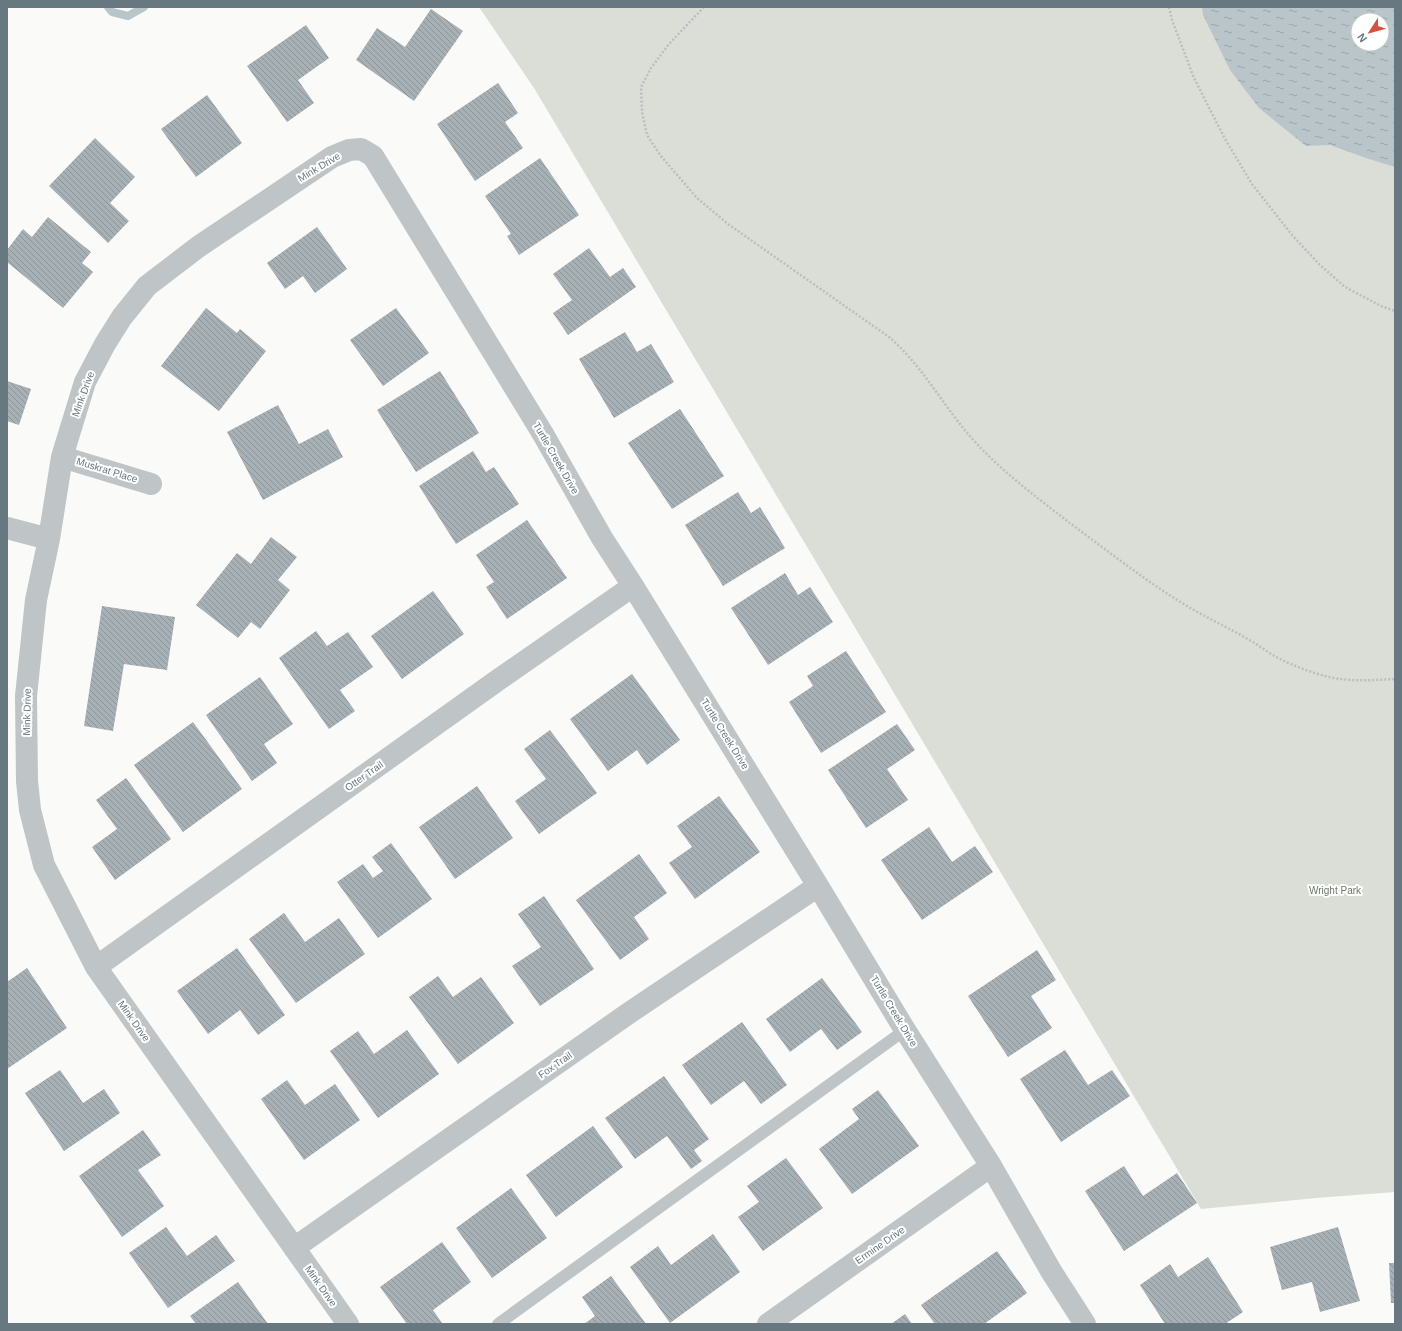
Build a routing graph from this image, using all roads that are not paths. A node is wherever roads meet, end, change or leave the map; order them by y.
1 (361, 150) joint
2 (62, 457) junction
3 (152, 484) dead end
4 (7, 528) edge
5 (49, 539) junction
6 (634, 586) junction
7 (818, 886) junction
8 (96, 967) junction
9 (905, 1030) junction
10 (991, 1166) junction
11 (294, 1248) junction
12 (1078, 1322) edge
13 (348, 1324) edge
14 (498, 1324) edge
15 (768, 1324) edge

1 - 2 street, Mink Drive
1 - 6 street, Turtle Creek Drive
2 - 3 street, Muskrat Place
2 - 5 street, Mink Drive
4 - 5 street
5 - 8 street, Mink Drive
6 - 7 street, Turtle Creek Drive
6 - 8 street, Otter Trail
7 - 9 street, Turtle Creek Drive
7 - 11 street, Fox Trail
8 - 11 street, Mink Drive
9 - 10 street, Turtle Creek Drive
9 - 14 lane
10 - 12 street, Turtle Creek Drive
10 - 15 street, Ermine Drive
11 - 13 street, Mink Drive

